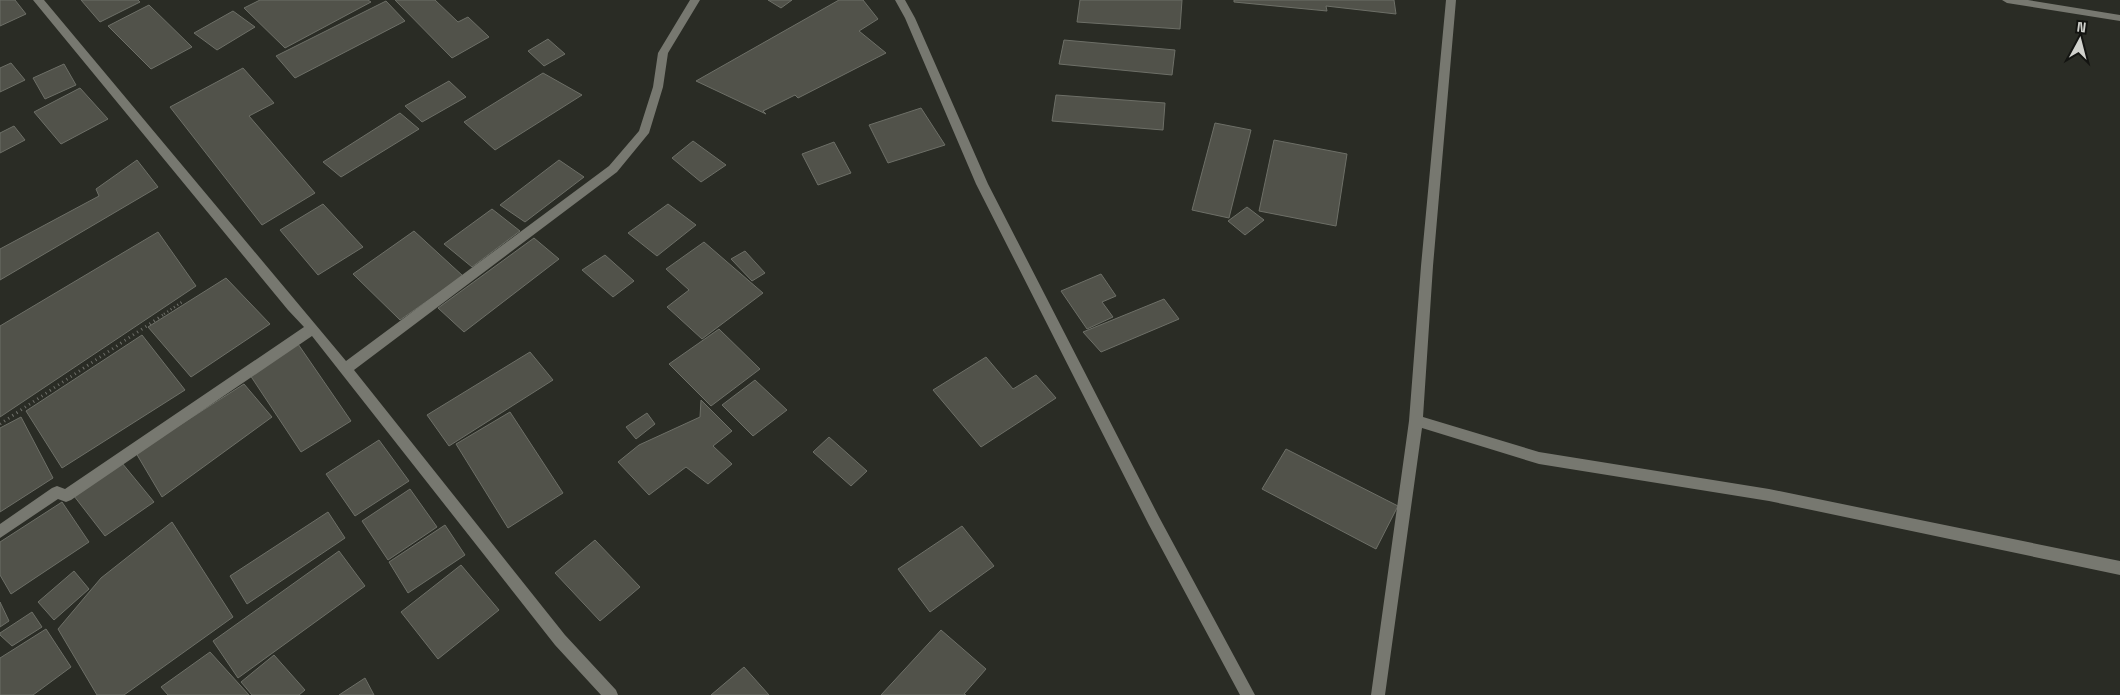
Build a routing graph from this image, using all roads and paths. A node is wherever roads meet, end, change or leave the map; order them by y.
1 (38, 0) edge
2 (695, 0) edge
3 (900, 0) edge
4 (1451, 0) edge
5 (2007, 0) edge
6 (2120, 18) edge
7 (182, 302) dead end
8 (313, 328) junction
9 (345, 369) junction
10 (1416, 421) junction
11 (0, 424) edge
12 (0, 532) edge
13 (2120, 568) edge
14 (611, 695) edge
15 (1248, 695) edge
16 (1378, 695) edge

1 - 8 street
2 - 9 street
3 - 15 street
4 - 10 street
5 - 6 street
7 - 11 path
8 - 9 street
8 - 12 street
9 - 14 street
10 - 13 street
10 - 16 street

